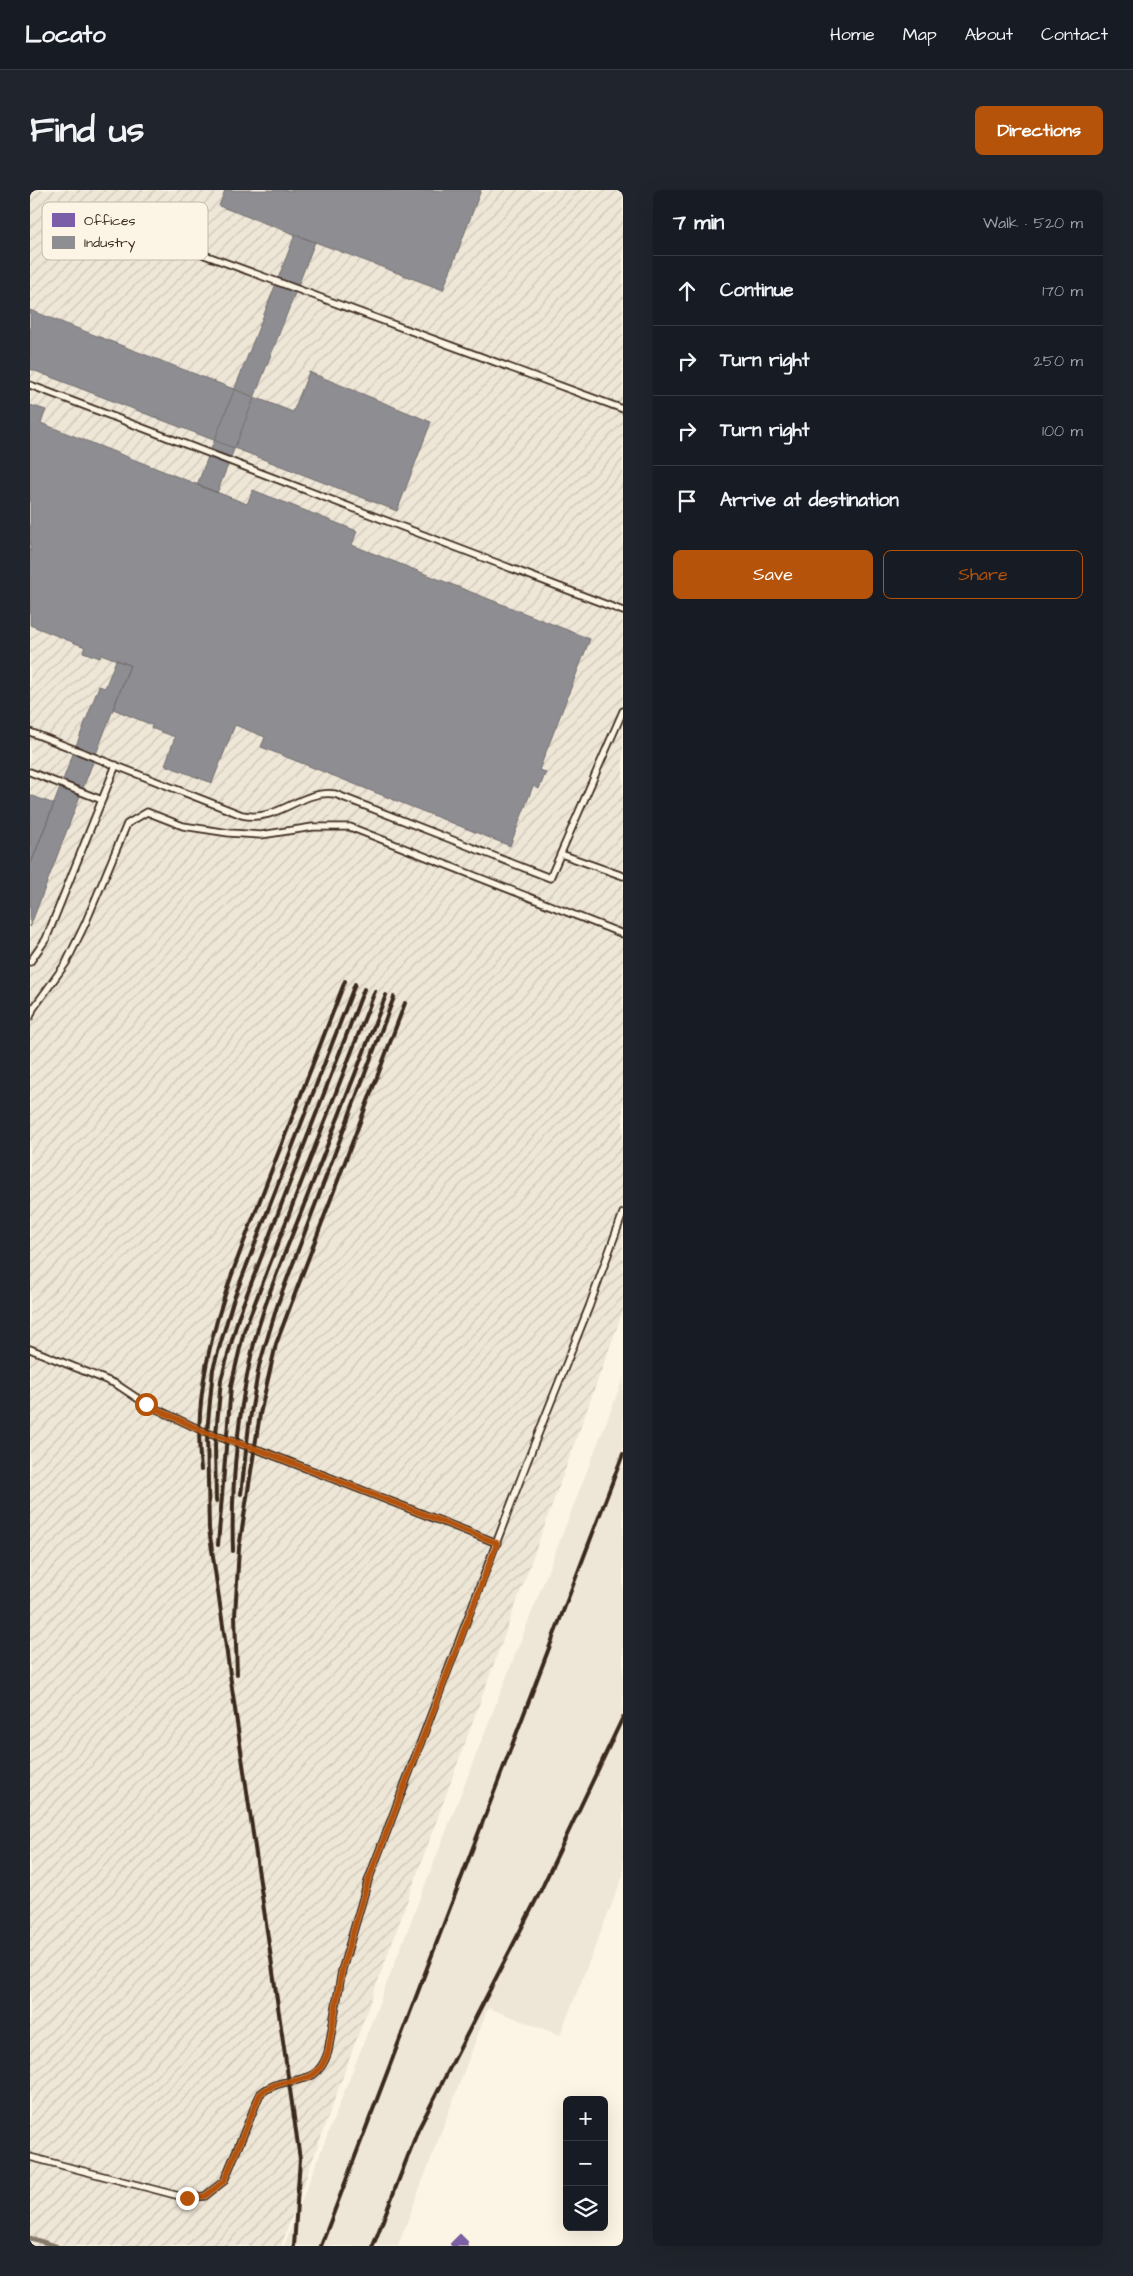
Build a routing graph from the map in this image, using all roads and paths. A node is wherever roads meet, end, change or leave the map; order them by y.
1 (208, 256) edge
2 (30, 385) edge
3 (623, 409) edge
4 (623, 611) edge
5 (623, 711) edge
6 (30, 732) edge
7 (116, 766) junction
8 (30, 772) edge
9 (102, 800) junction
10 (560, 854) junction
11 (623, 876) edge
12 (623, 934) edge
13 (30, 962) edge
14 (30, 1017) edge
15 (623, 1213) edge
16 (30, 1349) edge
17 (497, 1543) junction
18 (30, 2157) edge

1 - 3 lane
2 - 4 lane
5 - 10 lane
6 - 7 lane
7 - 9 lane
7 - 10 lane
8 - 9 lane
9 - 13 lane
10 - 11 lane
12 - 14 lane
15 - 17 lane
16 - 17 lane
17 - 18 lane

